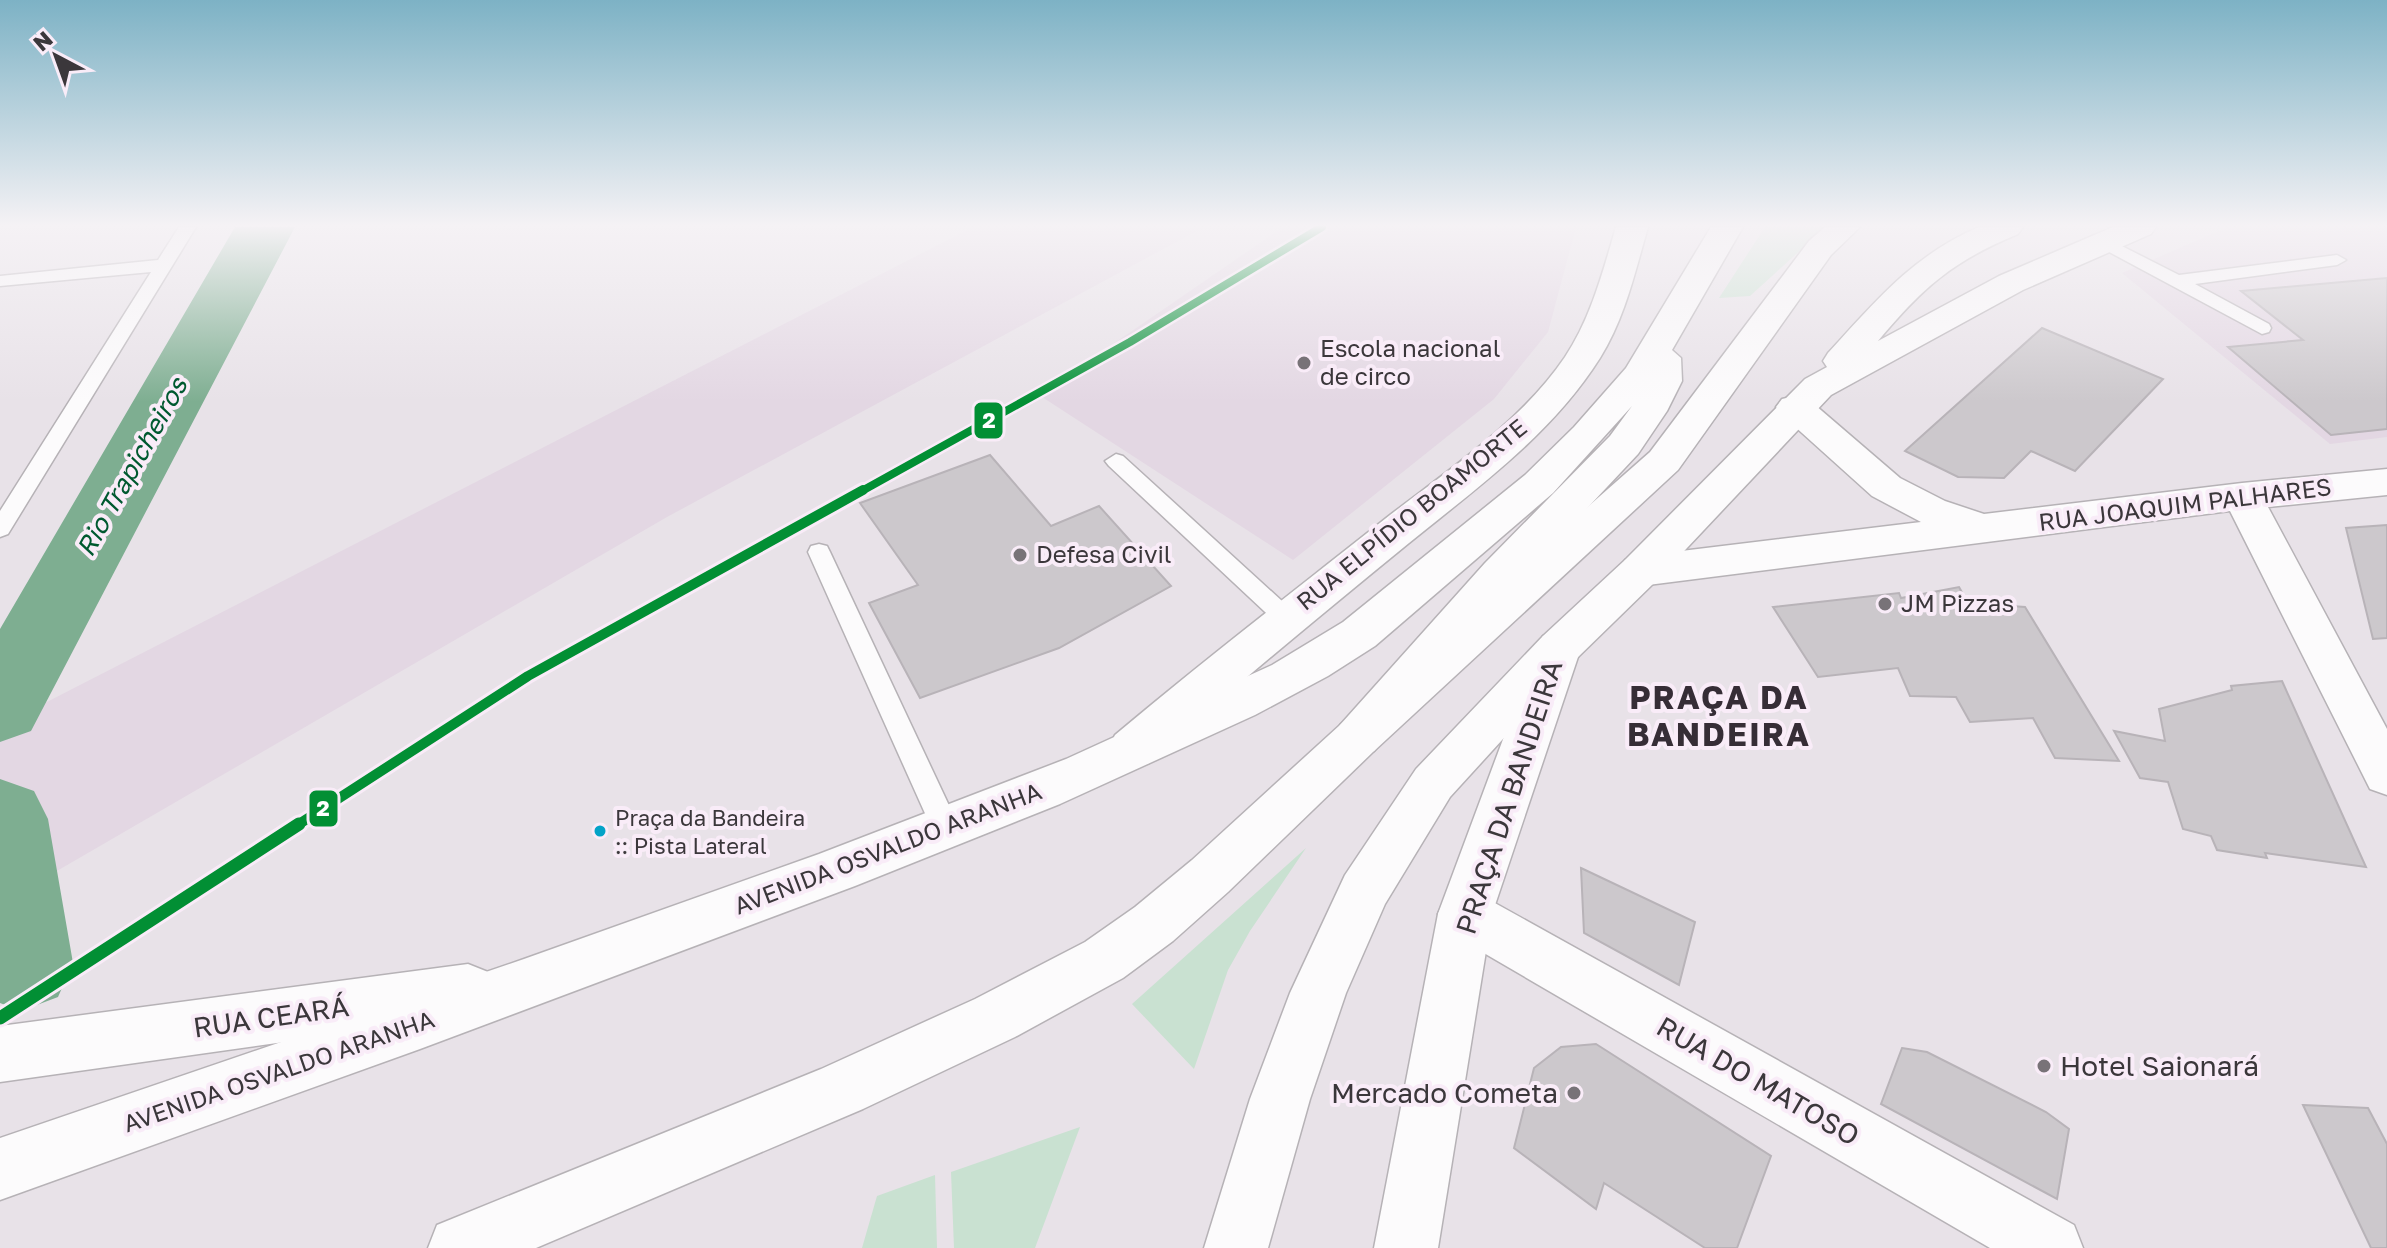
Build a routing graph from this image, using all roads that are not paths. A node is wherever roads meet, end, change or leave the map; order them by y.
1 (152, 285) edge
2 (1612, 285) edge
3 (1693, 285) edge
4 (1793, 285) edge
5 (1909, 285) edge
6 (2007, 285) edge
7 (2185, 285) edge
8 (2262, 328) dead end
9 (1662, 339) junction
10 (1806, 397) junction
11 (1116, 461) dead end
12 (2387, 482) edge
13 (2242, 496) junction
14 (0, 529) edge
15 (1984, 529) junction
16 (819, 552) dead end
17 (1640, 571) junction
18 (1286, 618) junction
19 (1559, 648) junction
20 (1357, 738) junction
21 (1125, 755) junction
22 (2387, 775) edge
23 (946, 829) junction
24 (1465, 914) junction
25 (541, 980) junction
26 (0, 1054) edge
27 (0, 1169) edge
28 (460, 1248) edge
29 (1236, 1248) edge
30 (1406, 1248) edge
31 (2051, 1248) edge

1 - 14 lane
2 - 18 main road, RUA ELPÍDIO BOAMORTE
3 - 9 main road, AVENIDA OSVALDO ARANHA
4 - 20 main road
5 - 10 main road
6 - 10 main road
7 - 8 lane
9 - 20 main road
9 - 21 main road, AVENIDA OSVALDO ARANHA
10 - 15 main road, RUA JOAQUIM PALHARES
10 - 17 main road
11 - 18 lane
12 - 13 main road, RUA JOAQUIM PALHARES
13 - 15 main road, RUA JOAQUIM PALHARES
13 - 22 main road
15 - 17 main road, RUA JOAQUIM PALHARES
16 - 23 lane
17 - 19 main road
18 - 21 main road, RUA ELPÍDIO BOAMORTE
19 - 24 main road, PRAÇA DA BANDEIRA
19 - 29 main road, PRAÇA DA BANDEIRA
20 - 28 main road
21 - 23 main road, AVENIDA OSVALDO ARANHA
23 - 25 main road, AVENIDA OSVALDO ARANHA
24 - 30 main road, PRAÇA DA BANDEIRA
24 - 31 main road, RUA DO MATOSO
25 - 26 main road, RUA CEARÁ
25 - 27 main road, AVENIDA OSVALDO ARANHA

